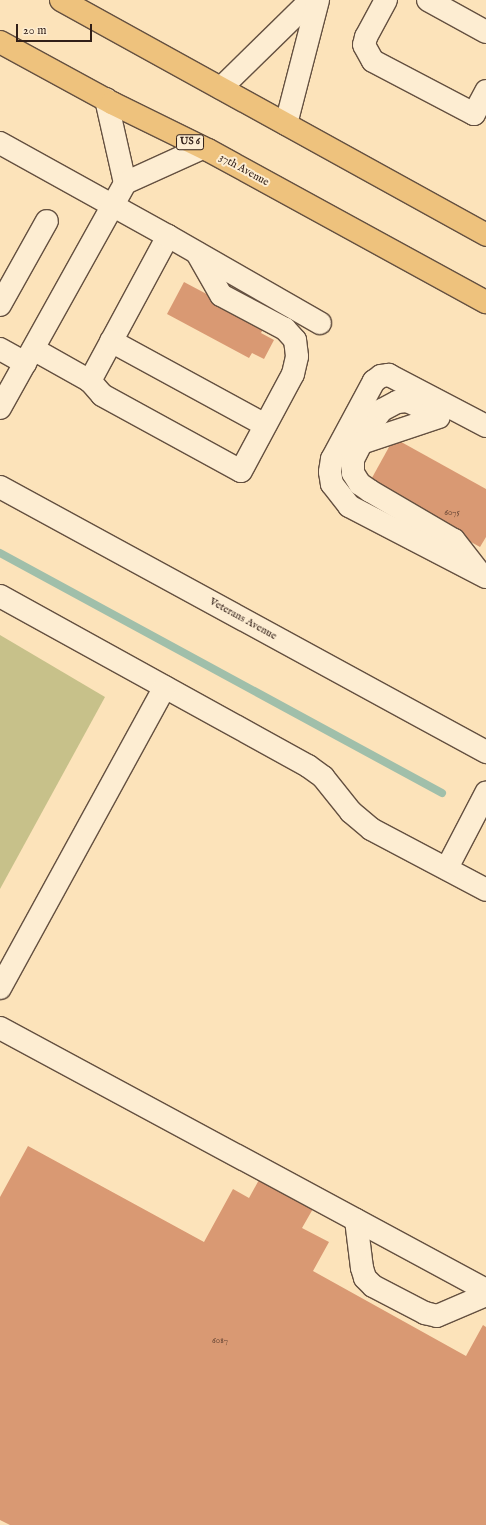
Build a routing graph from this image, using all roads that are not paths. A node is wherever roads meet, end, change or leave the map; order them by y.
1 (61, 0) edge
2 (311, 0) edge
3 (318, 0) edge
4 (386, 0) edge
5 (428, 0) edge
6 (486, 32) edge
7 (0, 42) edge
8 (221, 88) junction
9 (486, 91) edge
10 (106, 99) junction
11 (286, 124) junction
12 (0, 143) edge
13 (202, 148) junction
14 (125, 183) junction
15 (112, 205) junction
16 (47, 221) dead end
17 (486, 235) edge
18 (168, 236) junction
19 (197, 253) junction
20 (486, 302) edge
21 (0, 305) edge
22 (320, 323) dead end
23 (111, 341) junction
24 (0, 349) edge
25 (29, 356) junction
26 (90, 381) junction
27 (0, 408) edge
28 (467, 416) junction
29 (265, 425) junction
30 (486, 426) edge
31 (0, 487) edge
32 (484, 576) edge
33 (0, 596) edge
34 (165, 687) junction
35 (486, 752) edge
36 (486, 794) edge
37 (447, 868) junction
38 (486, 890) edge
39 (0, 988) edge
40 (0, 1028) edge
41 (356, 1220) junction
42 (486, 1290) edge
43 (486, 1295) edge

1 - 8 main road
2 - 8 street
3 - 11 street
4 - 9 street
5 - 6 street
7 - 10 main road, 37th Avenue / US 6
8 - 11 main road
10 - 13 main road, 37th Avenue / US 6
10 - 14 street
11 - 17 main road
12 - 15 street
13 - 14 street
13 - 20 main road, 37th Avenue / US 6
14 - 15 street
15 - 18 street
15 - 25 street
16 - 21 street
18 - 19 street
18 - 23 street
19 - 22 street
19 - 29 street
23 - 26 street
23 - 29 street
24 - 25 street
25 - 26 street
25 - 27 street
26 - 29 street
28 - 30 street
28 - 32 street
28 - 32 street
31 - 35 street, Veterans Avenue
33 - 34 street
34 - 37 street
34 - 39 street
36 - 37 street
37 - 38 street
40 - 41 street
41 - 42 street
41 - 43 street

